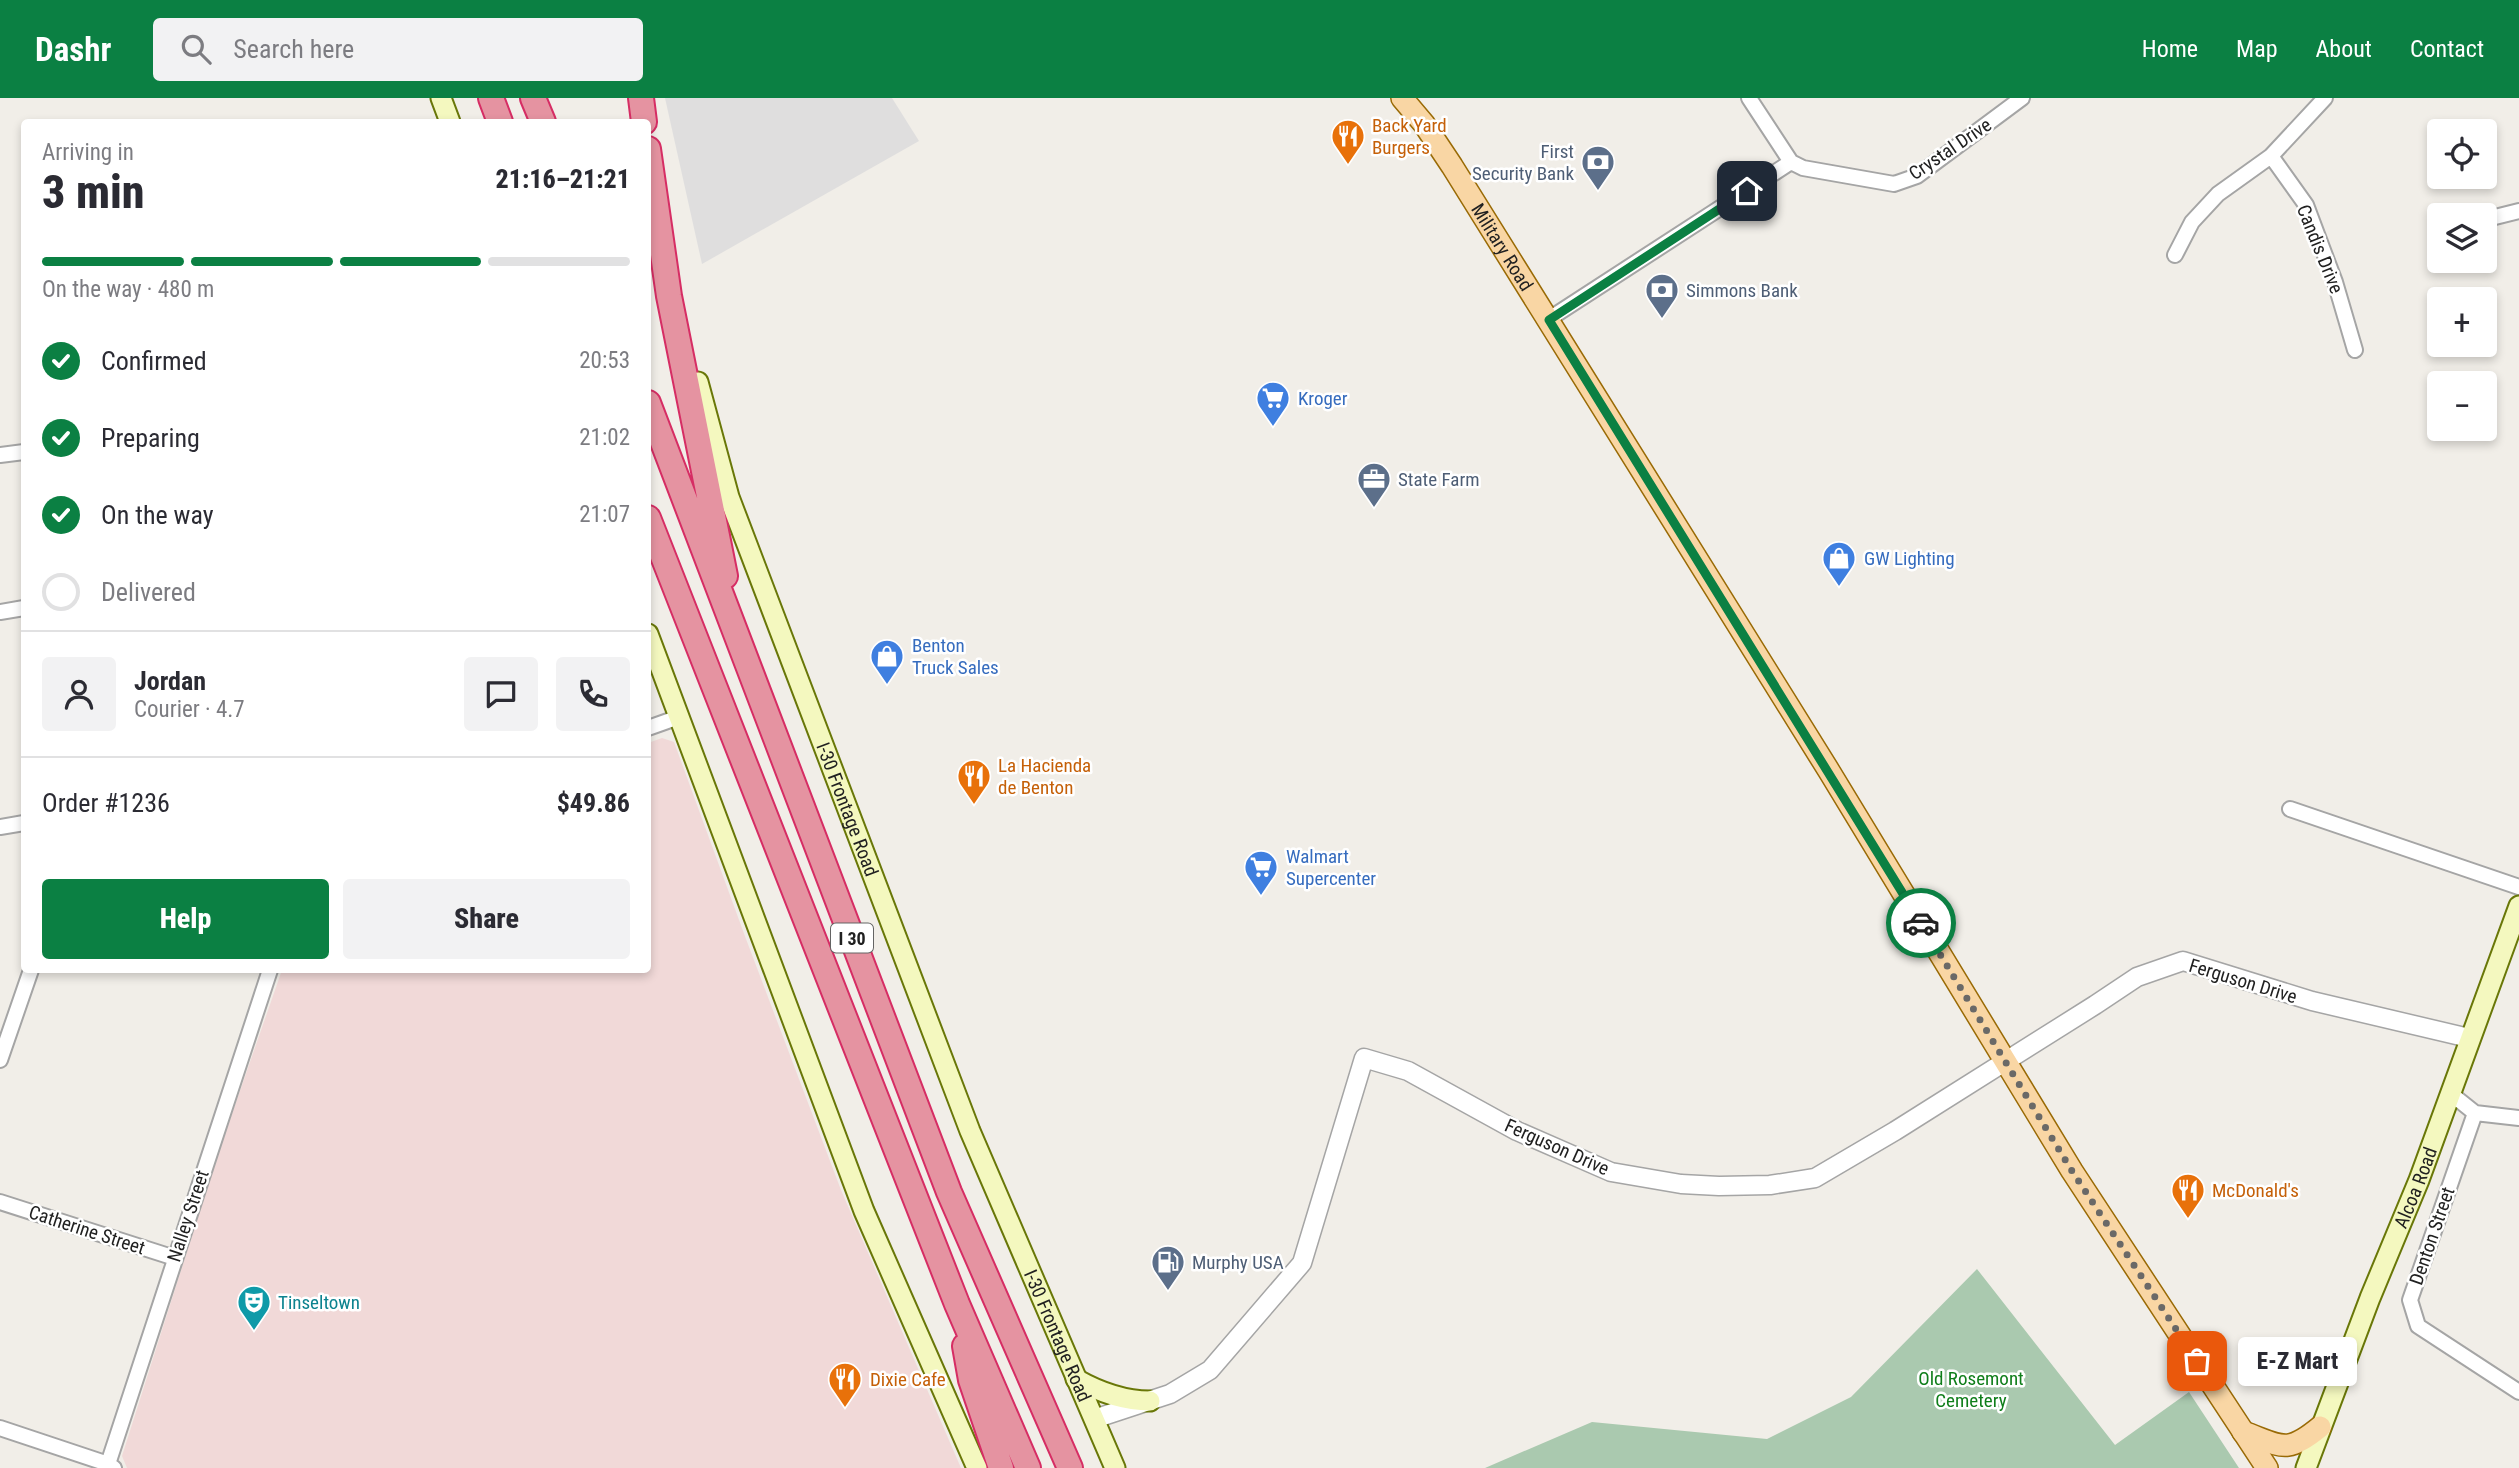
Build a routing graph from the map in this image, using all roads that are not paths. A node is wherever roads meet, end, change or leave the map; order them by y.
1 (441, 98) edge
2 (491, 98) edge
3 (533, 98) edge
4 (641, 98) edge
5 (1402, 98) edge
6 (1749, 98) edge
7 (2022, 98) edge
8 (2325, 98) edge
9 (449, 119) edge
10 (499, 119) edge
11 (542, 119) edge
12 (644, 119) edge
13 (651, 145) edge
14 (2271, 156) junction
15 (1791, 162) junction
16 (651, 170) edge
17 (2519, 211) edge
18 (2497, 216) edge
19 (2175, 255) dead end
20 (1549, 320) junction
21 (2355, 350) dead end
22 (651, 410) edge
23 (21, 452) edge
24 (0, 455) edge
25 (651, 526) edge
26 (21, 608) edge
27 (0, 612) edge
28 (651, 642) edge
29 (739, 645) junction
30 (680, 717) junction
31 (651, 727) edge
32 (2290, 809) dead end
33 (21, 824) edge
34 (0, 827) edge
35 (2519, 887) edge
36 (2519, 906) edge
37 (30, 973) edge
38 (269, 973) edge
39 (2469, 1038) junction
40 (0, 1060) edge
41 (2005, 1062) junction
42 (2450, 1093) junction
43 (2476, 1113) junction
44 (2519, 1118) edge
45 (0, 1202) edge
46 (174, 1258) junction
47 (957, 1304) junction
48 (1076, 1378) junction
49 (2519, 1392) edge
50 (1150, 1401) junction
51 (1094, 1419) junction
52 (0, 1427) edge
53 (2320, 1427) junction
54 (2243, 1433) junction
55 (111, 1466) edge
56 (977, 1468) edge
57 (1001, 1468) edge
58 (1028, 1468) edge
59 (1070, 1468) edge
60 (1115, 1468) edge
61 (2267, 1468) edge
62 (2306, 1468) edge

1 - 9 main road
2 - 10 highway
3 - 11 highway
4 - 12 highway
5 - 20 main road, Military Road
6 - 15 street
7 - 15 street, Crystal Drive
8 - 14 street
13 - 48 main road, I-30 Frontage Road
14 - 19 street
14 - 21 street, Candis Drive
15 - 20 street
16 - 29 highway
17 - 18 street
20 - 41 main road, Military Road
22 - 29 highway, I 30
23 - 24 street
25 - 47 highway, I 30
26 - 27 street
28 - 30 main road
29 - 59 highway, I 30
30 - 31 street
30 - 56 main road
32 - 35 street
33 - 34 street
36 - 39 main road, Alcoa Road
37 - 40 street
38 - 46 street, Nalley Street
39 - 41 street, Ferguson Drive
39 - 42 main road, Alcoa Road
41 - 50 street, Ferguson Drive
41 - 54 main road, Military Road
42 - 43 street
42 - 53 main road, Alcoa Road
43 - 44 street
43 - 49 street, Denton Street
45 - 46 street, Catherine Street
46 - 55 street, Nalley Street
47 - 57 highway
47 - 58 highway, I 30
48 - 50 main road
48 - 51 main road, I-30 Frontage Road
50 - 51 street, Ferguson Drive
51 - 60 main road, I-30 Frontage Road
52 - 55 street
53 - 54 main road
53 - 62 main road, Alcoa Road
54 - 61 main road, Military Road

